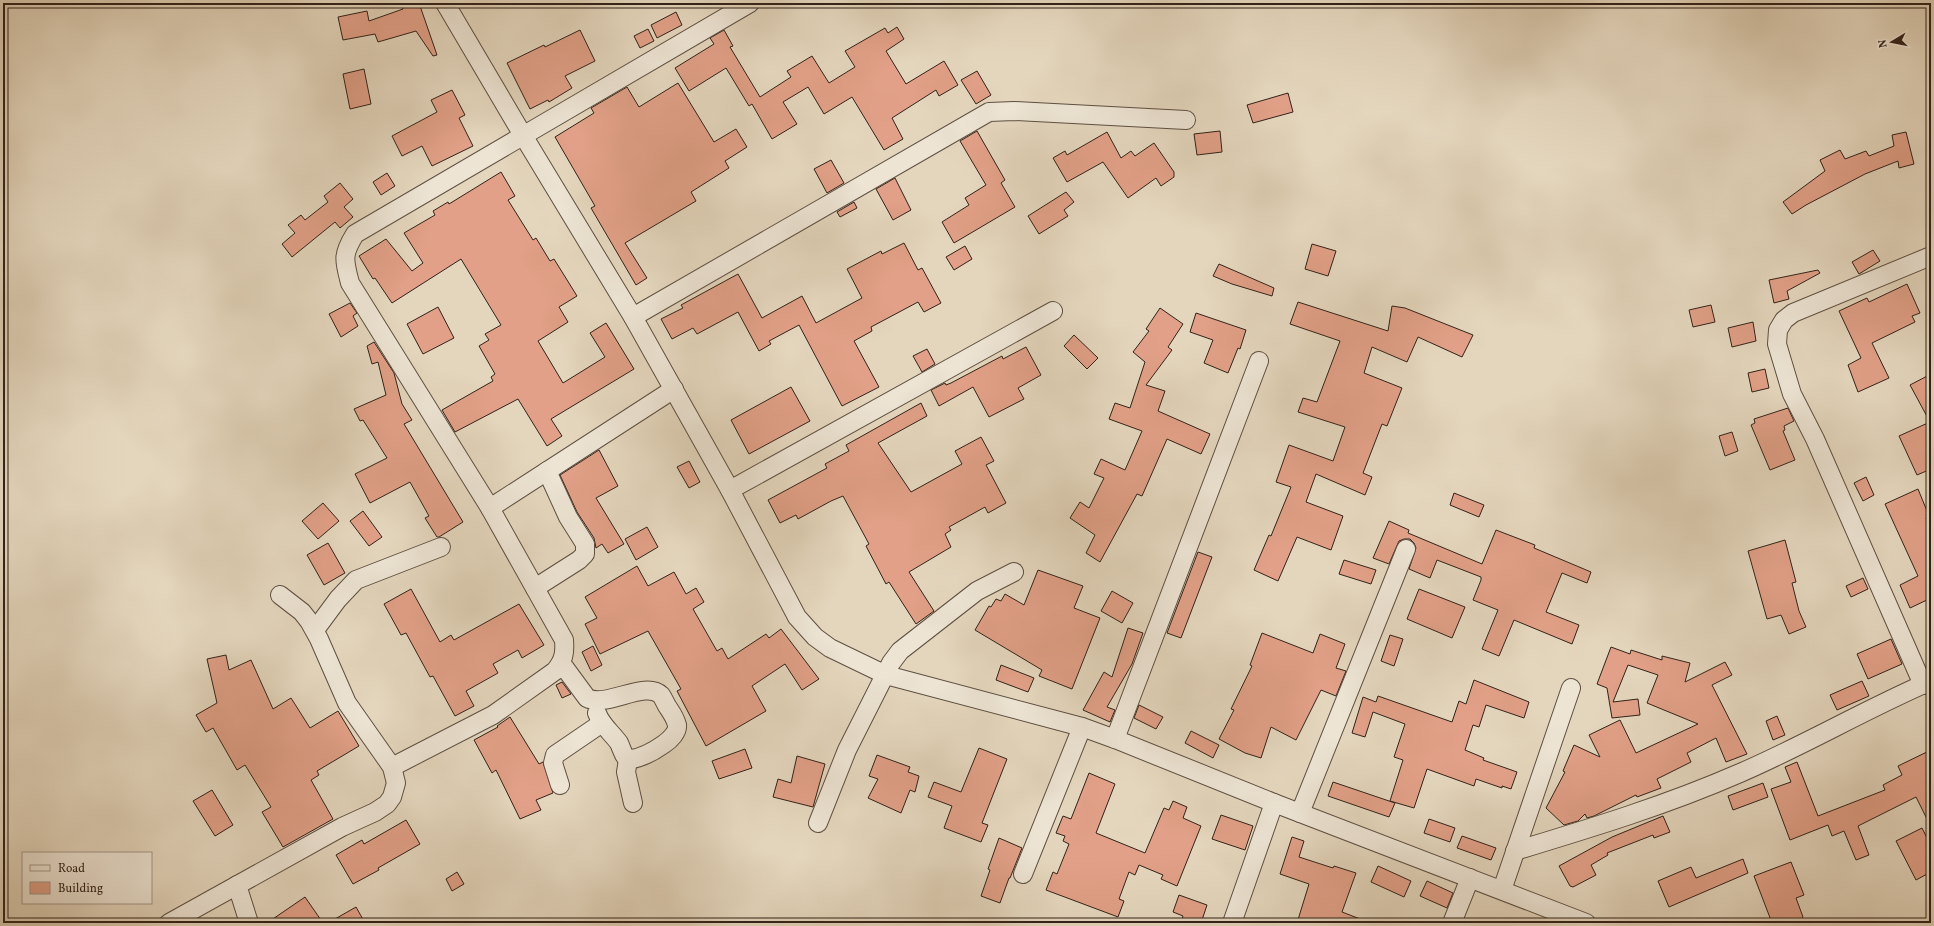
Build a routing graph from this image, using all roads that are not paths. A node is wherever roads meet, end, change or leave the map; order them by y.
1 (445, 3) edge
2 (750, 3) edge
3 (1186, 120) dead end
4 (524, 137) junction
5 (1931, 256) edge
6 (1054, 311) dead end
7 (633, 317) junction
8 (1259, 361) dead end
9 (674, 389) junction
10 (547, 471) junction
11 (730, 490) junction
12 (490, 508) junction
13 (441, 547) dead end
14 (1406, 549) dead end
15 (1014, 572) dead end
16 (535, 588) junction
17 (280, 595) dead end
18 (315, 630) junction
19 (562, 664) junction
20 (886, 675) junction
21 (1927, 683) edge
22 (1571, 688) dead end
23 (592, 701) junction
24 (602, 723) junction
25 (1082, 727) junction
26 (1115, 739) junction
27 (628, 760) junction
28 (392, 767) junction
29 (560, 785) dead end
30 (633, 803) dead end
31 (1274, 803) junction
32 (1300, 813) junction
33 (818, 823) dead end
34 (1515, 851) junction
35 (1023, 874) dead end
36 (1470, 878) junction
37 (237, 885) junction
38 (1502, 890) junction
39 (169, 923) edge
40 (249, 923) edge
41 (1232, 923) edge
42 (1452, 923) edge
43 (1586, 923) edge

1 - 4 street
2 - 4 street
3 - 7 street
4 - 7 street
4 - 12 street
5 - 21 street
6 - 11 street
7 - 9 street
8 - 26 street
9 - 10 street
9 - 11 street
10 - 12 street
10 - 16 street
11 - 20 street
12 - 16 street
13 - 18 street
14 - 32 street
15 - 20 street
16 - 19 street
17 - 18 street
18 - 28 street
19 - 23 street
19 - 28 street
20 - 25 street
20 - 33 street
21 - 34 street
22 - 34 street
23 - 24 street
23 - 27 street
24 - 27 street
24 - 29 street
25 - 26 street
25 - 35 street
26 - 31 street
27 - 30 street
28 - 37 street
31 - 32 street
31 - 41 street
32 - 36 street
34 - 38 street
36 - 38 street
36 - 42 street
37 - 39 street
37 - 40 street
38 - 43 street

